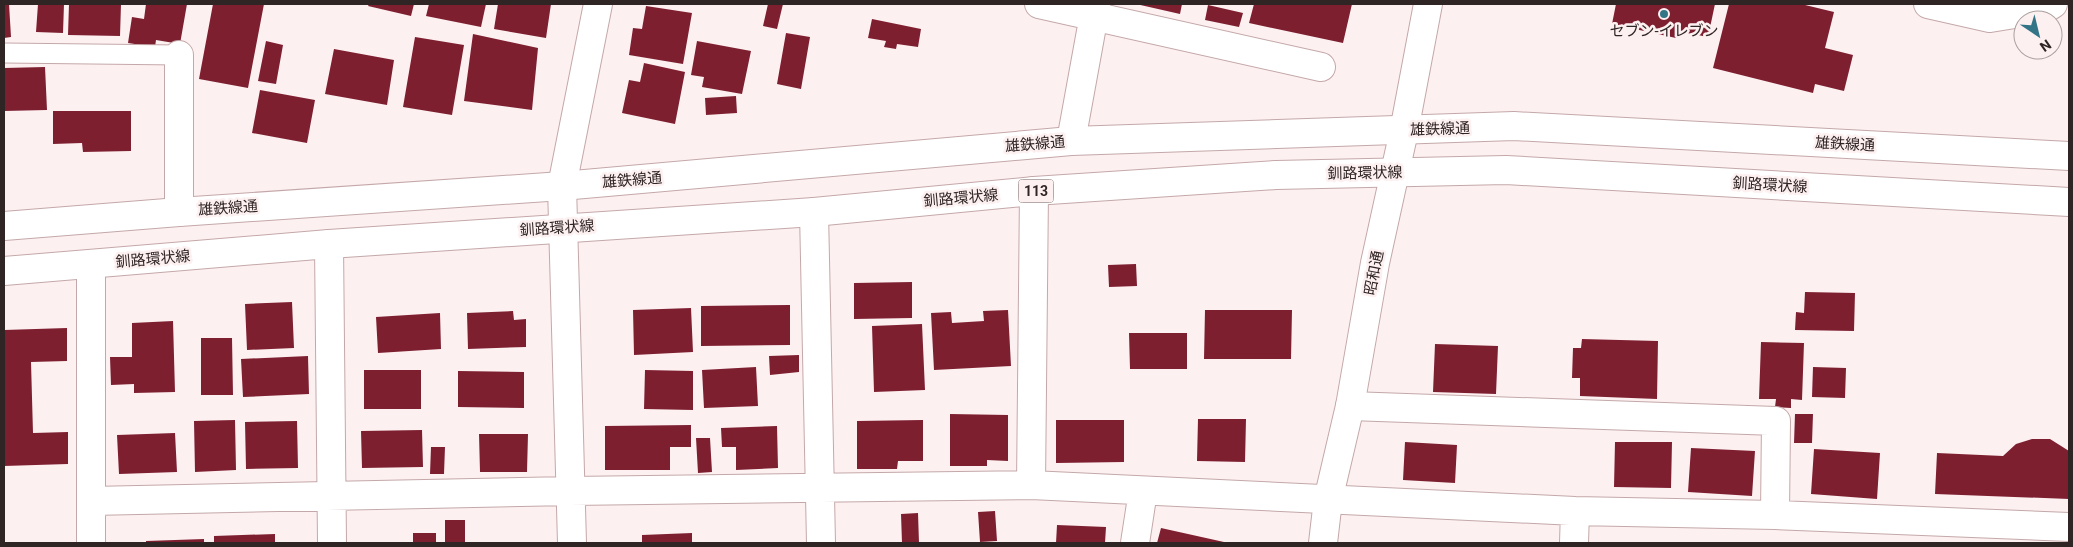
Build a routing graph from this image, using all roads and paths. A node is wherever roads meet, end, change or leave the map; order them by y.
1 (598, 4) edge
2 (1039, 4) edge
3 (1428, 4) edge
4 (1928, 4) edge
5 (2053, 4) edge
6 (1095, 9) edge
7 (4, 53) edge
8 (179, 54) joint
9 (1321, 67) dead end
10 (1404, 130) junction
11 (1070, 141) junction
12 (2069, 156) edge
13 (1394, 173) junction
14 (562, 186) junction
15 (1034, 191) junction
16 (2069, 202) edge
17 (179, 212) junction
18 (814, 212) junction
19 (4, 226) edge
20 (564, 227) junction
21 (329, 244) junction
22 (91, 264) junction
23 (4, 271) edge
24 (1350, 406) junction
25 (1031, 485) junction
26 (821, 488) junction
27 (570, 491) junction
28 (1143, 491) junction
29 (331, 497) junction
30 (1328, 500) junction
31 (91, 502) junction
32 (1575, 511) junction
33 (1775, 514) junction
34 (2069, 527) edge
35 (91, 543) edge
36 (332, 543) edge
37 (572, 543) edge
38 (821, 543) edge
39 (1135, 543) edge
40 (1322, 543) edge
41 (1574, 543) edge

1 - 14 street
2 - 6 street
3 - 10 street, 昭和通
4 - 5 street
6 - 9 street
6 - 11 street
7 - 8 lane
8 - 17 street
10 - 11 street, 雄鉄線通
10 - 12 street, 雄鉄線通
10 - 13 street, 昭和通
11 - 14 street, 雄鉄線通
13 - 15 street, 釧路環状線 / 113
13 - 16 street, 釧路環状線 / 113
13 - 24 street, 昭和通
14 - 17 street, 雄鉄線通
14 - 20 street
15 - 18 street, 釧路環状線 / 113
15 - 25 street
17 - 19 street, 雄鉄線通
18 - 20 street, 釧路環状線 / 113
18 - 26 street
20 - 21 street, 釧路環状線 / 113
20 - 27 street
21 - 22 street, 釧路環状線 / 113
21 - 29 street
22 - 23 street, 釧路環状線 / 113
22 - 31 street
24 - 30 street, 昭和通
24 - 33 street
25 - 26 street
25 - 28 street
26 - 27 street
26 - 38 street
27 - 29 street
27 - 37 street
28 - 30 street
28 - 39 street
29 - 31 street
29 - 36 street
30 - 32 street
30 - 40 street, 昭和通
31 - 35 street
32 - 33 street
32 - 41 street
33 - 34 street

